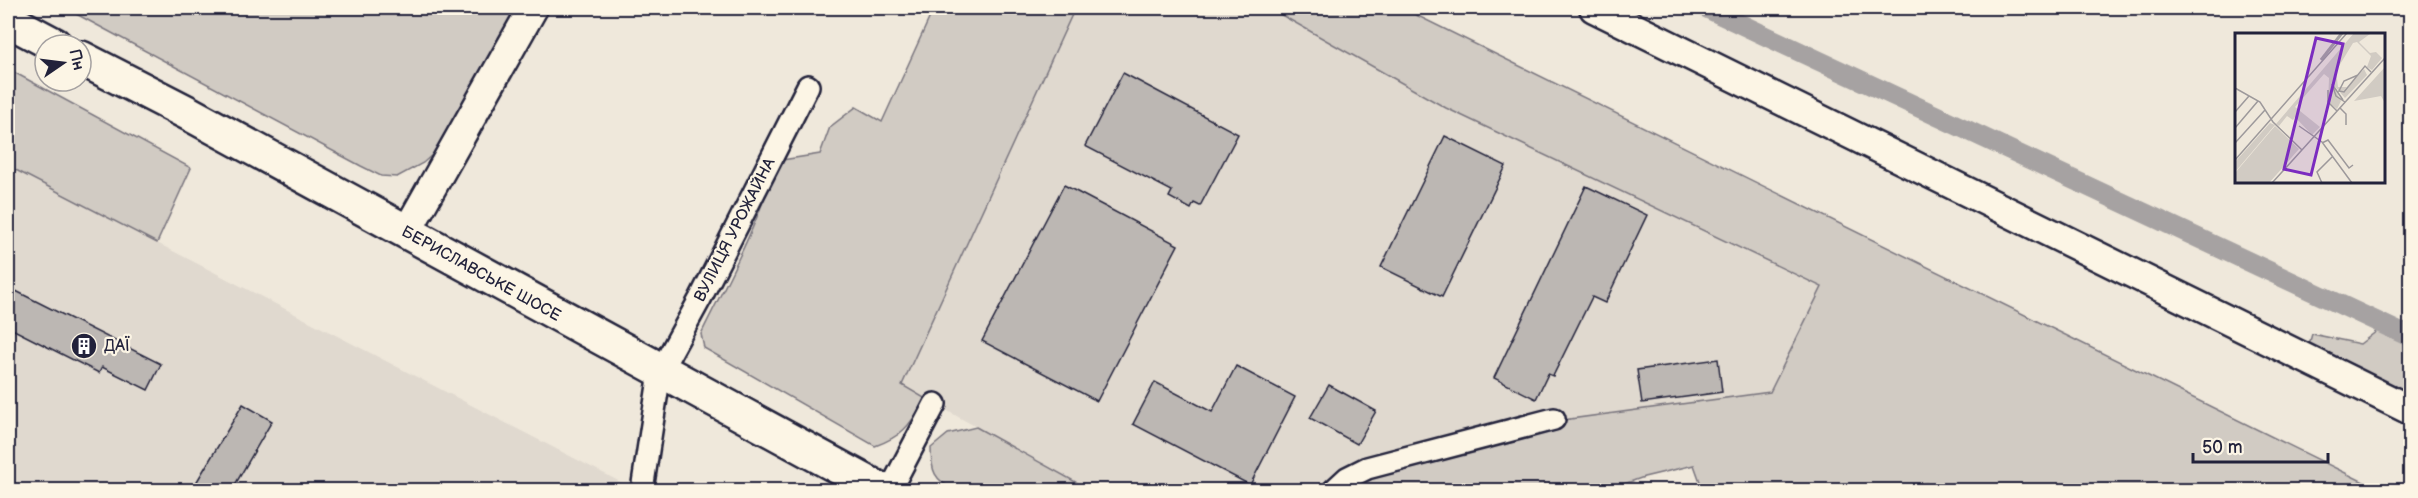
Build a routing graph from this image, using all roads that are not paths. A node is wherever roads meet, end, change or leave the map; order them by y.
1 (533, 8) edge
2 (1594, 8) edge
3 (8, 20) edge
4 (33, 33) edge
5 (93, 64) edge
6 (808, 87) dead end
7 (406, 233) junction
8 (660, 372) junction
9 (935, 404) dead end
10 (2410, 410) edge
11 (1554, 419) dead end
12 (642, 490) edge
13 (881, 490) edge
14 (890, 490) edge
15 (1334, 490) edge

1 - 7 street
2 - 10 street
3 - 4 main road
5 - 7 main road, БЕРИСЛАВСЬКЕ ШОСЕ
6 - 8 street, ВУЛИЦЯ УРОЖАЙНА
7 - 8 main road, БЕРИСЛАВСЬКЕ ШОСЕ
8 - 12 street
8 - 13 main road, БЕРИСЛАВСЬКЕ ШОСЕ
9 - 14 street
11 - 15 street

